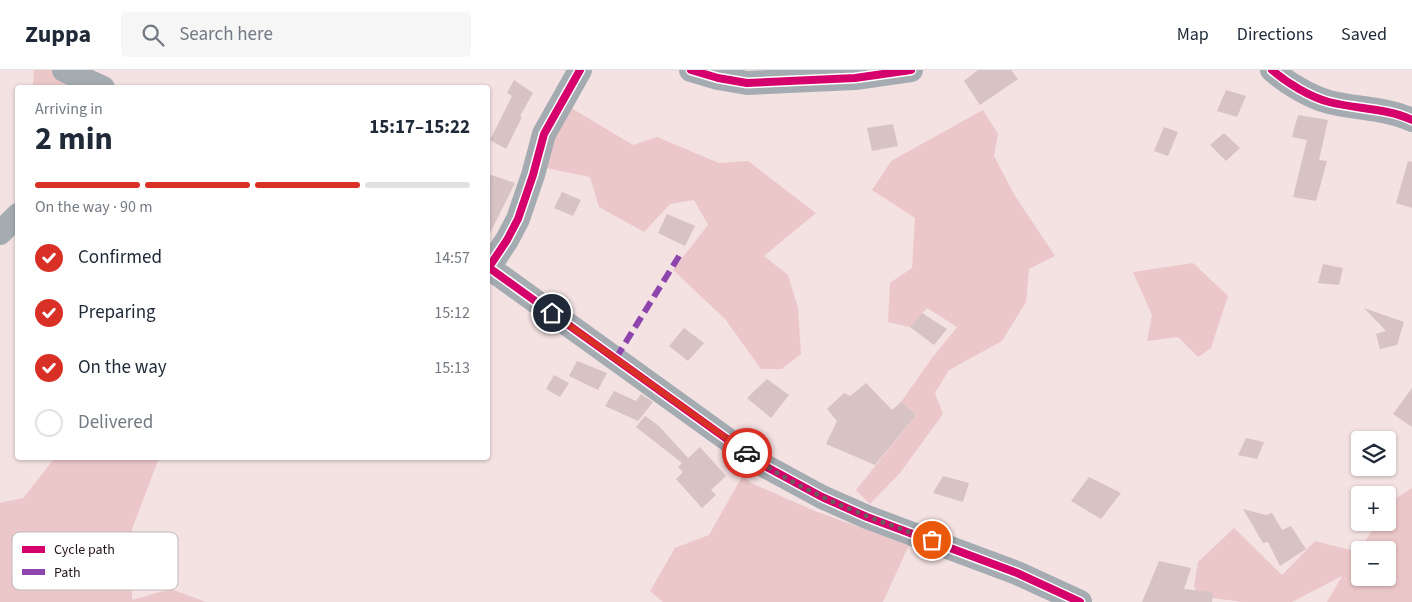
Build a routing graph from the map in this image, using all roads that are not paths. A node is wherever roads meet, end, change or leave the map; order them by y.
1 (64, 70) edge
2 (580, 70) edge
3 (691, 70) edge
4 (911, 70) edge
5 (1272, 70) edge
6 (96, 85) edge
7 (1412, 120) edge
8 (15, 218) edge
9 (0, 233) edge
10 (490, 264) edge
11 (490, 268) edge
12 (1080, 602) edge

1 - 6 street
2 - 10 street
3 - 4 street
5 - 7 street
8 - 9 street
11 - 12 street

